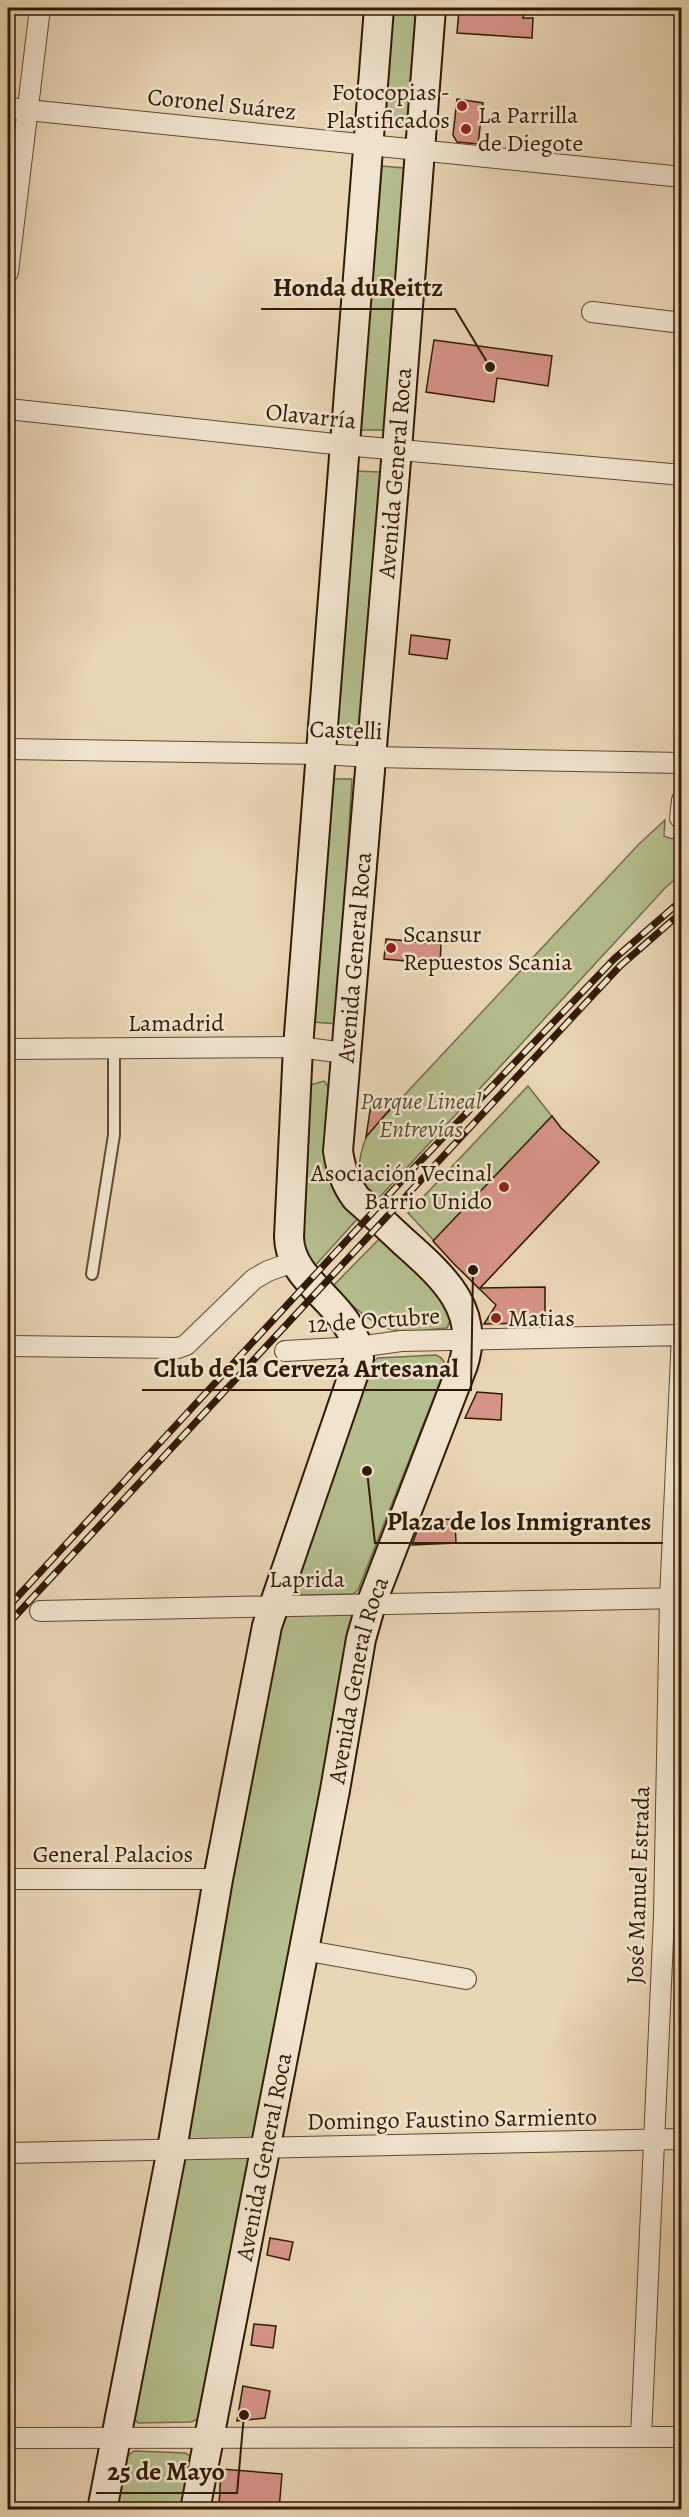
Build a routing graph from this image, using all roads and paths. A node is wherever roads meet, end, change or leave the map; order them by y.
1 (40, 8) edge
2 (379, 8) edge
3 (431, 8) edge
4 (8, 108) edge
5 (29, 110) junction
6 (369, 144) junction
7 (419, 148) junction
8 (681, 177) edge
9 (8, 272) edge
10 (592, 312) dead end
11 (681, 323) edge
12 (8, 409) edge
13 (344, 445) junction
14 (397, 449) junction
15 (681, 475) edge
16 (8, 749) edge
17 (320, 754) junction
18 (372, 757) junction
19 (681, 763) edge
20 (298, 1047) junction
21 (8, 1049) edge
22 (114, 1049) junction
23 (345, 1053) junction
24 (293, 1262) junction
25 (92, 1274) dead end
26 (681, 1335) edge
27 (469, 1341) junction
28 (8, 1346) edge
29 (358, 1347) junction
30 (285, 1352) dead end
31 (676, 1598) edge
32 (274, 1604) junction
33 (371, 1604) junction
34 (40, 1611) dead end
35 (674, 1773) edge
36 (8, 1879) edge
37 (218, 1879) junction
38 (673, 1916) edge
39 (303, 1950) junction
40 (466, 1979) dead end
41 (681, 2139) edge
42 (654, 2140) junction
43 (172, 2149) junction
44 (266, 2149) junction
45 (8, 2153) edge
46 (641, 2437) junction
47 (681, 2437) edge
48 (8, 2438) edge
49 (117, 2438) junction
50 (208, 2439) junction
51 (102, 2510) edge
52 (195, 2510) edge

1 - 5 street
2 - 6 main road, Avenida General Roca
3 - 7 main road, Avenida General Roca
4 - 5 street, Coronel Suárez
5 - 6 street, Coronel Suárez
5 - 9 street
6 - 7 street, Coronel Suárez
6 - 13 main road, Avenida General Roca
7 - 8 street, Coronel Suárez
7 - 14 main road, Avenida General Roca
10 - 11 street
12 - 13 street, Olavarría
13 - 14 street, Olavarría
13 - 17 main road, Avenida General Roca
14 - 15 street, Olavarría
14 - 18 main road, Avenida General Roca
16 - 17 street, Castelli
17 - 18 street, Castelli
17 - 20 main road, Avenida General Roca
18 - 19 street, Castelli
18 - 23 main road, Avenida General Roca
20 - 22 street, Lamadrid
20 - 23 street, Lamadrid
20 - 24 main road, Avenida General Roca
21 - 22 street, Lamadrid
22 - 25 lane
23 - 27 main road, Avenida General Roca
24 - 28 street
24 - 29 main road
26 - 27 street, 12 de Octubre
26 - 31 street, José Manuel Estrada
27 - 29 street, 12 de Octubre
27 - 33 main road, Avenida General Roca
29 - 30 street, 12 de Octubre
29 - 32 main road
31 - 33 street, Laprida
31 - 35 street, José Manuel Estrada
32 - 33 street, Laprida
32 - 34 street, Laprida
32 - 37 main road
33 - 39 main road, Avenida General Roca
35 - 38 street, José Manuel Estrada
36 - 37 street, General Palacios
37 - 43 main road
38 - 42 street, José Manuel Estrada
39 - 40 street
39 - 44 main road, Avenida General Roca
41 - 42 street, Domingo Faustino Sarmiento
42 - 44 street, Domingo Faustino Sarmiento
42 - 46 street, José Manuel Estrada
43 - 44 street, Domingo Faustino Sarmiento
43 - 45 street, Domingo Faustino Sarmiento
43 - 49 main road
44 - 50 main road, Avenida General Roca
46 - 47 street
46 - 50 street
48 - 49 street
49 - 50 street
49 - 51 main road
50 - 52 main road, Avenida General Roca

